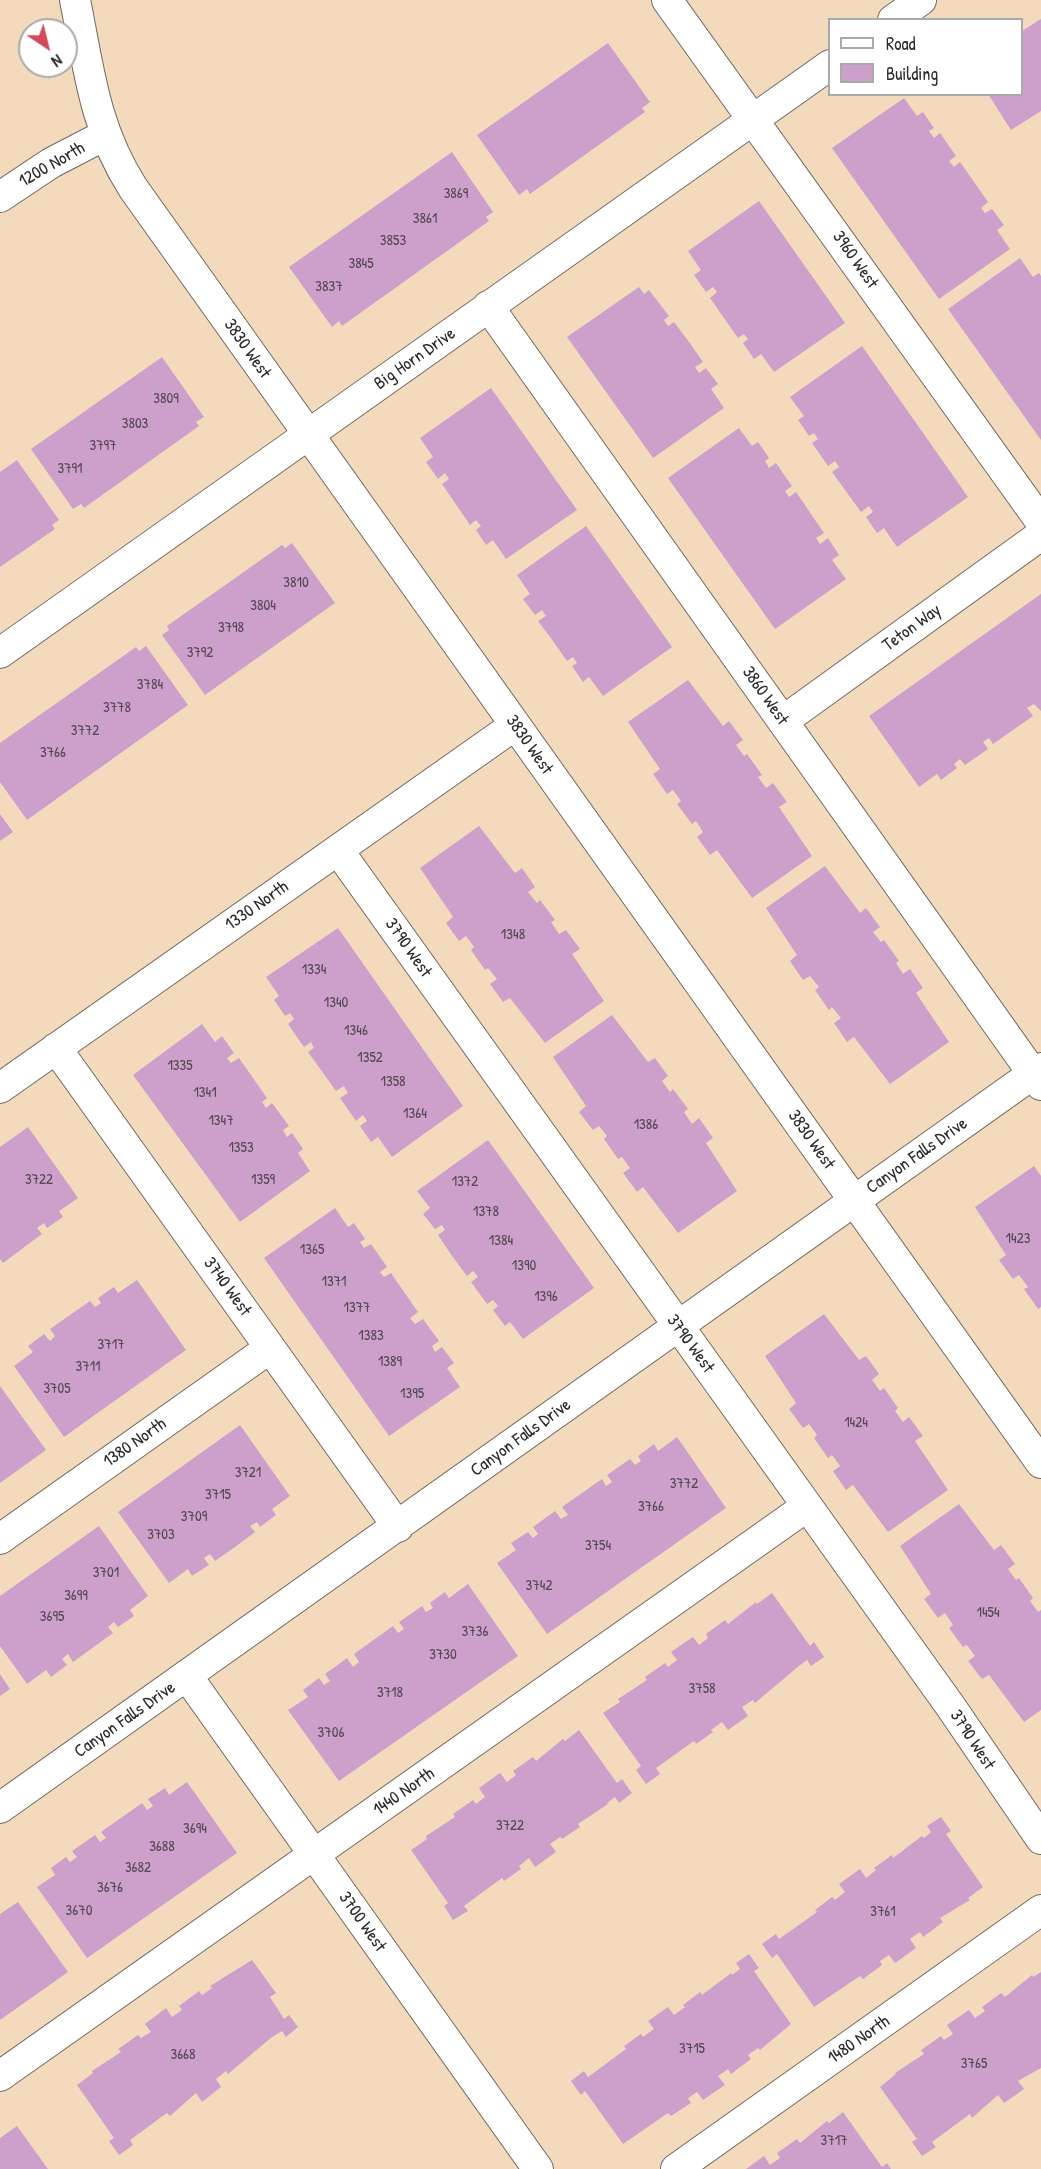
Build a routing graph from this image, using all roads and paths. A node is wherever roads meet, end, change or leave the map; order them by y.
1 (75, 0) edge
2 (668, 0) edge
3 (921, 0) edge
4 (896, 18) edge
5 (828, 66) edge
6 (754, 118) junction
7 (105, 135) junction
8 (0, 197) edge
9 (488, 306) junction
10 (309, 435) junction
11 (1041, 522) edge
12 (1041, 535) edge
13 (0, 653) edge
14 (783, 722) junction
15 (515, 725) junction
16 (338, 850) junction
17 (56, 1048) junction
18 (1038, 1075) edge
19 (0, 1088) edge
20 (854, 1201) junction
21 (678, 1326) junction
22 (270, 1348) junction
23 (1041, 1462) edge
24 (806, 1507) junction
25 (398, 1527) junction
26 (0, 1539) edge
27 (187, 1676) junction
28 (0, 1808) edge
29 (1041, 1839) edge
30 (314, 1855) junction
31 (1041, 1910) edge
32 (0, 2076) edge
33 (538, 2169) edge
34 (676, 2169) edge

1 - 7 street, 3830 West
2 - 6 street, 3960 West
3 - 4 street
5 - 6 street, Big Horn Drive
6 - 9 street, Big Horn Drive
6 - 11 street, 3960 West
7 - 8 street, 1200 North
7 - 10 street, 3830 West
9 - 10 street, Big Horn Drive
9 - 14 street, 3860 West
10 - 13 street, Big Horn Drive
10 - 15 street, 3830 West
12 - 14 street, Teton Way
14 - 18 street, 3860 West
15 - 16 street, 1330 North
15 - 20 street, 3830 West
16 - 17 street, 1330 North
16 - 21 street, 3790 West
17 - 19 street, 1330 North
17 - 22 street, 3740 West
18 - 20 street, Canyon Falls Drive
20 - 21 street, Canyon Falls Drive
20 - 23 street, 3830 West
21 - 24 street, 3790 West
21 - 25 street, Canyon Falls Drive
22 - 25 street, 3740 West
22 - 26 street, 1380 North
24 - 29 street, 3790 West
24 - 30 street, 1440 North
25 - 27 street, Canyon Falls Drive
27 - 28 street, Canyon Falls Drive
27 - 30 street, 3700 West
30 - 32 street, 1440 North
30 - 33 street, 3700 West
31 - 34 street, 1480 North

